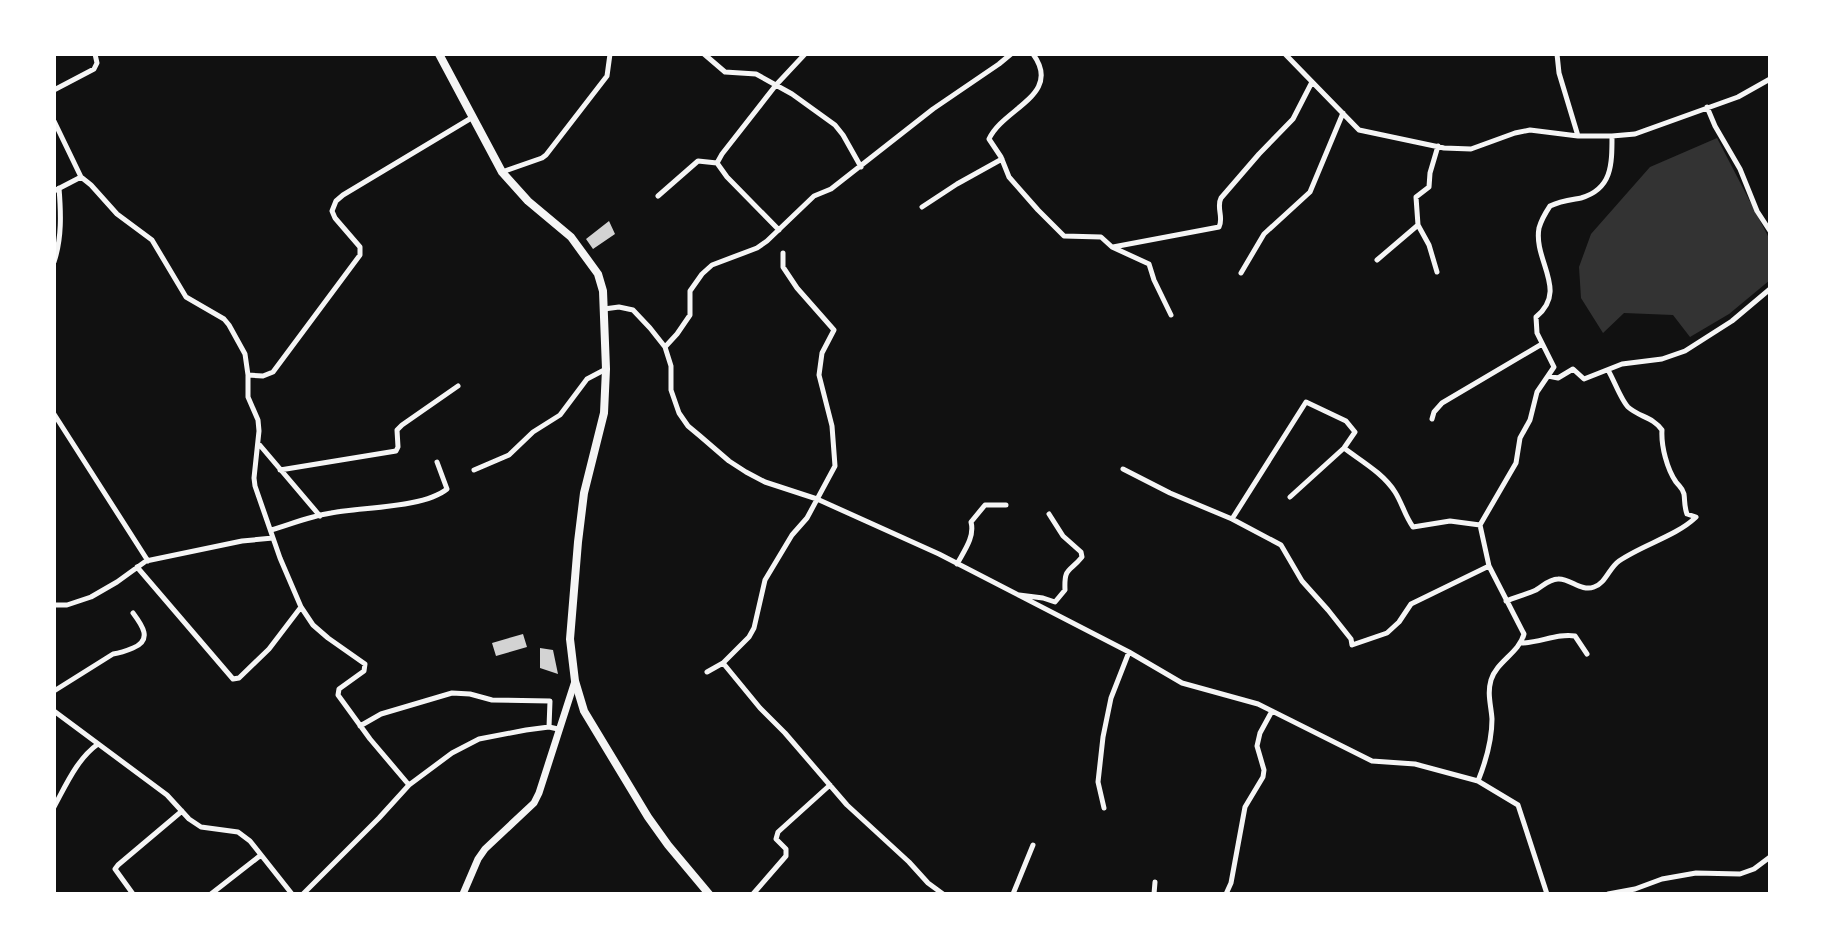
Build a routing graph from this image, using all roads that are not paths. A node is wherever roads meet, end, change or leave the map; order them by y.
1 (95, 54) edge
2 (439, 54) edge
3 (610, 54) edge
4 (704, 54) edge
5 (805, 54) edge
6 (1011, 54) edge
7 (1033, 54) edge
8 (1285, 54) edge
9 (1557, 54) edge
10 (1770, 79) edge
11 (1312, 82) junction
12 (776, 85) junction
13 (54, 90) edge
14 (1707, 107) junction
15 (1343, 113) junction
16 (473, 117) junction
17 (54, 121) edge
18 (1578, 136) junction
19 (1612, 136) junction
20 (1438, 146) junction
21 (1002, 159) junction
22 (717, 163) junction
23 (861, 167) junction
24 (502, 172) junction
25 (81, 177) junction
26 (57, 190) edge
27 (658, 196) dead end
28 (922, 207) dead end
29 (1418, 225) junction
30 (779, 230) junction
31 (1770, 231) edge
32 (1112, 247) junction
33 (783, 253) dead end
34 (1377, 260) dead end
35 (54, 262) edge
36 (1437, 272) dead end
37 (1241, 273) dead end
38 (1770, 289) edge
39 (604, 309) junction
40 (1171, 315) dead end
41 (1542, 344) junction
42 (665, 347) junction
43 (606, 369) junction
44 (1608, 370) junction
45 (248, 375) junction
46 (1548, 376) junction
47 (458, 386) dead end
48 (54, 414) edge
49 (1432, 419) dead end
50 (258, 442) junction
51 (1344, 448) junction
52 (437, 462) dead end
53 (1123, 469) dead end
54 (280, 470) junction
55 (474, 470) dead end
56 (1290, 497) dead end
57 (817, 499) junction
58 (1006, 505) dead end
59 (1049, 514) dead end
60 (320, 516) junction
61 (1232, 519) junction
62 (1480, 525) junction
63 (271, 530) junction
64 (273, 538) junction
65 (148, 561) junction
66 (957, 564) junction
67 (1489, 566) junction
68 (137, 567) junction
69 (1014, 594) junction
70 (1506, 601) junction
71 (54, 605) edge
72 (301, 607) junction
73 (133, 613) dead end
74 (1521, 643) junction
75 (1129, 652) junction
76 (1587, 654) dead end
77 (723, 663) junction
78 (707, 672) dead end
79 (575, 681) junction
80 (54, 691) edge
81 (54, 711) edge
82 (1272, 711) junction
83 (360, 726) junction
84 (554, 728) junction
85 (98, 744) junction
86 (1478, 781) junction
87 (409, 785) junction
88 (830, 785) junction
89 (54, 807) edge
90 (1104, 808) dead end
91 (182, 811) junction
92 (1033, 845) dead end
93 (261, 855) junction
94 (1770, 857) edge
95 (1155, 882) dead end
96 (133, 894) edge
97 (211, 894) edge
98 (292, 894) edge
99 (303, 894) edge
100 (463, 894) edge
101 (709, 894) edge
102 (753, 894) edge
103 (943, 894) edge
104 (1013, 894) edge
105 (1154, 894) edge
106 (1226, 894) edge
107 (1547, 894) edge
108 (1608, 894) edge

1 - 13 street
2 - 16 main road
3 - 24 street
4 - 12 street
5 - 12 street
6 - 23 street
7 - 21 street
8 - 11 street
9 - 18 street
10 - 14 street
11 - 15 street
11 - 32 street
12 - 22 street
12 - 23 street
14 - 19 street
14 - 31 street
15 - 20 street
15 - 37 street
16 - 24 main road
16 - 45 street
17 - 25 street
18 - 19 street
18 - 20 street
19 - 41 street
20 - 29 street
21 - 28 street
21 - 32 street
22 - 27 street
22 - 30 street
23 - 30 street
24 - 39 main road
25 - 26 street
25 - 45 street
26 - 35 street
29 - 34 street
29 - 36 street
30 - 42 street
32 - 40 street
33 - 57 street
38 - 44 street
39 - 42 street
39 - 43 main road
41 - 46 street
41 - 49 street
42 - 57 street
43 - 55 street
43 - 79 main road
44 - 46 street
44 - 70 street
45 - 50 street
46 - 62 street
47 - 54 street
48 - 65 street
50 - 54 street
50 - 63 street
51 - 56 street
51 - 61 street
51 - 62 street
52 - 60 street
53 - 61 street
54 - 60 street
57 - 66 street
57 - 77 street
58 - 66 street
59 - 69 street
60 - 63 street
61 - 67 street
62 - 67 street
63 - 64 street
64 - 65 street
64 - 72 street
65 - 68 street
66 - 69 street
67 - 70 street
68 - 71 street
68 - 72 street
69 - 75 street
70 - 74 street
72 - 83 street
73 - 80 street
74 - 76 street
74 - 86 street
75 - 82 street
75 - 90 street
77 - 78 street
77 - 88 street
79 - 84 street
79 - 101 main road
81 - 85 street
82 - 86 street
82 - 106 street
83 - 84 street
83 - 87 street
84 - 87 street
84 - 100 street
85 - 89 street
85 - 91 street
86 - 107 street
87 - 99 street
88 - 102 street
88 - 103 street
91 - 93 street
91 - 96 street
92 - 104 street
93 - 97 street
93 - 98 street
94 - 108 street
95 - 105 street

